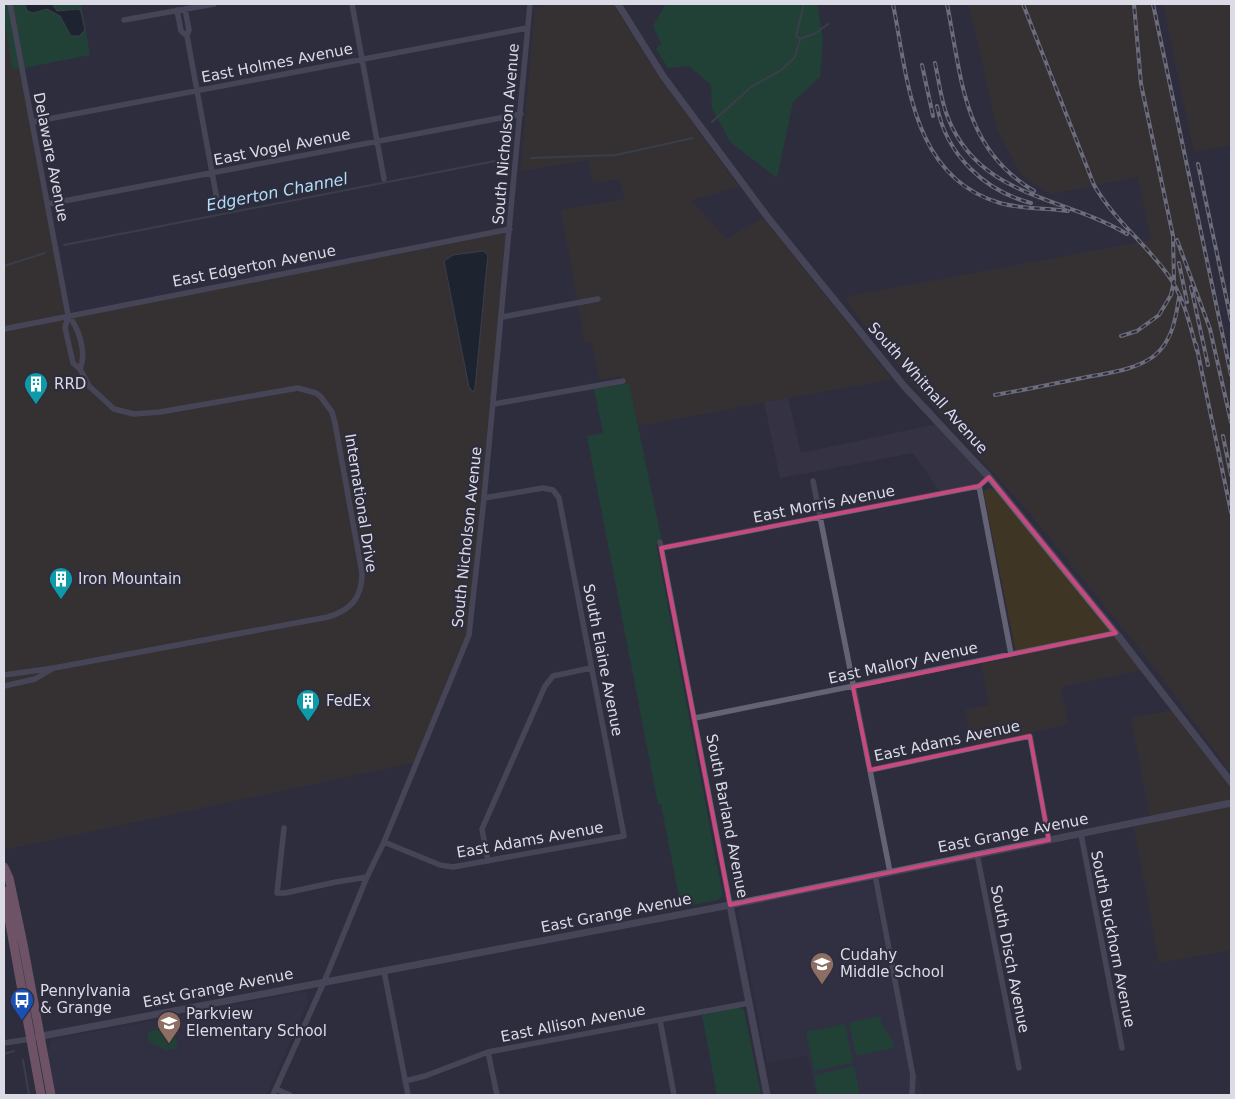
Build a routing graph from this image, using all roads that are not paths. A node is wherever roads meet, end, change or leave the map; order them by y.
1 (10, 4) edge
2 (214, 4) edge
3 (352, 4) edge
4 (530, 4) edge
5 (618, 4) edge
6 (185, 9) junction
7 (177, 10) junction
8 (124, 20) dead end
9 (527, 28) junction
10 (187, 36) junction
11 (362, 59) junction
12 (198, 90) junction
13 (521, 114) junction
14 (32, 122) junction
15 (377, 142) junction
16 (214, 173) junction
17 (384, 179) dead end
18 (48, 204) junction
19 (218, 205) dead end
20 (510, 229) junction
21 (598, 299) dead end
22 (68, 316) junction
23 (502, 317) junction
24 (4, 329) edge
25 (80, 369) junction
26 (623, 381) dead end
27 (494, 404) junction
28 (989, 477) junction
29 (813, 481) dead end
30 (979, 486) junction
31 (484, 498) junction
32 (820, 517) junction
33 (660, 545) joint
34 (1116, 633) junction
35 (1011, 654) junction
36 (54, 668) junction
37 (591, 668) junction
38 (4, 675) edge
39 (4, 686) edge
40 (853, 687) junction
41 (695, 718) junction
42 (870, 770) junction
43 (1231, 782) edge
44 (1231, 803) edge
45 (284, 828) dead end
46 (1081, 834) junction
47 (624, 836) joint
48 (1049, 840) junction
49 (384, 842) junction
50 (977, 854) junction
51 (488, 861) junction
52 (4, 866) edge
53 (890, 872) junction
54 (875, 875) junction
55 (366, 877) junction
56 (4, 892) edge
57 (730, 905) junction
58 (384, 971) junction
59 (324, 982) junction
60 (748, 1003) junction
61 (660, 1020) junction
62 (41, 1036) junction
63 (30, 1039) junction
64 (4, 1044) edge
65 (1122, 1048) dead end
66 (488, 1052) junction
67 (1019, 1068) dead end
68 (405, 1081) junction
69 (274, 1092) edge
70 (912, 1092) dead end
71 (41, 1095) edge
72 (51, 1095) edge
73 (290, 1095) edge
74 (408, 1095) edge
75 (496, 1095) edge
76 (674, 1095) edge
77 (767, 1095) edge

1 - 14 street, Delaware Avenue
2 - 6 street
3 - 11 street
4 - 9 street, South Nicholson Avenue
5 - 28 street, South Whitnall Avenue
6 - 7 street
6 - 10 street
7 - 8 street
7 - 10 street
9 - 11 street, East Holmes Avenue
9 - 13 street, South Nicholson Avenue
10 - 12 street
11 - 12 street, East Holmes Avenue
11 - 15 street
12 - 14 street, East Holmes Avenue
12 - 16 street
13 - 15 street, East Vogel Avenue
13 - 20 street, South Nicholson Avenue
14 - 18 street, Delaware Avenue
15 - 16 street, East Vogel Avenue
15 - 17 street
16 - 18 street, East Vogel Avenue
16 - 19 street
18 - 22 street, Delaware Avenue
20 - 22 street, East Edgerton Avenue
20 - 23 street, South Nicholson Avenue
21 - 23 street
22 - 24 street, East Edgerton Avenue
22 - 25 street, International Drive
22 - 25 street
23 - 27 street, South Nicholson Avenue
25 - 36 street, International Drive
26 - 27 street
27 - 31 street, South Nicholson Avenue
28 - 30 street
28 - 34 street, South Whitnall Avenue
29 - 32 street
30 - 32 street, East Morris Avenue
30 - 35 street
31 - 37 street, South Elaine Avenue
31 - 49 street, South Nicholson Avenue
32 - 33 street, East Morris Avenue
32 - 40 street
33 - 41 street, South Barland Avenue
34 - 35 street, East Mallory Avenue
34 - 43 street, South Whitnall Avenue
35 - 40 street, East Mallory Avenue
36 - 38 street, International Drive
36 - 39 street, International Drive
37 - 47 street, South Elaine Avenue
37 - 51 street
40 - 41 street, East Mallory Avenue
40 - 42 street
41 - 57 street, South Barland Avenue
42 - 48 street, East Adams Avenue
42 - 53 street
44 - 46 street, East Grange Avenue
45 - 55 street
46 - 48 street, East Grange Avenue
46 - 65 street, South Buckhorn Avenue
47 - 51 street, East Adams Avenue
48 - 50 street, East Grange Avenue
49 - 51 street, East Adams Avenue
49 - 55 street, South Nicholson Avenue
50 - 53 street, East Grange Avenue
50 - 67 street, South Disch Avenue
52 - 62 main road
53 - 54 street, East Grange Avenue
54 - 57 street, East Grange Avenue
54 - 70 street
55 - 59 street, South Nicholson Avenue
56 - 63 main road
57 - 58 street, East Grange Avenue
57 - 60 street, South Barland Avenue
58 - 59 street, East Grange Avenue
58 - 68 street
59 - 62 street, East Grange Avenue
59 - 69 street, South Nicholson Avenue
60 - 61 street, East Allison Avenue
60 - 77 street, South Barland Avenue
61 - 66 street, East Allison Avenue
61 - 76 street
62 - 63 street, East Grange Avenue
62 - 72 main road
63 - 64 street, East Grange Avenue
63 - 71 main road
66 - 68 street, East Allison Avenue
66 - 75 street
68 - 74 street
69 - 73 street

